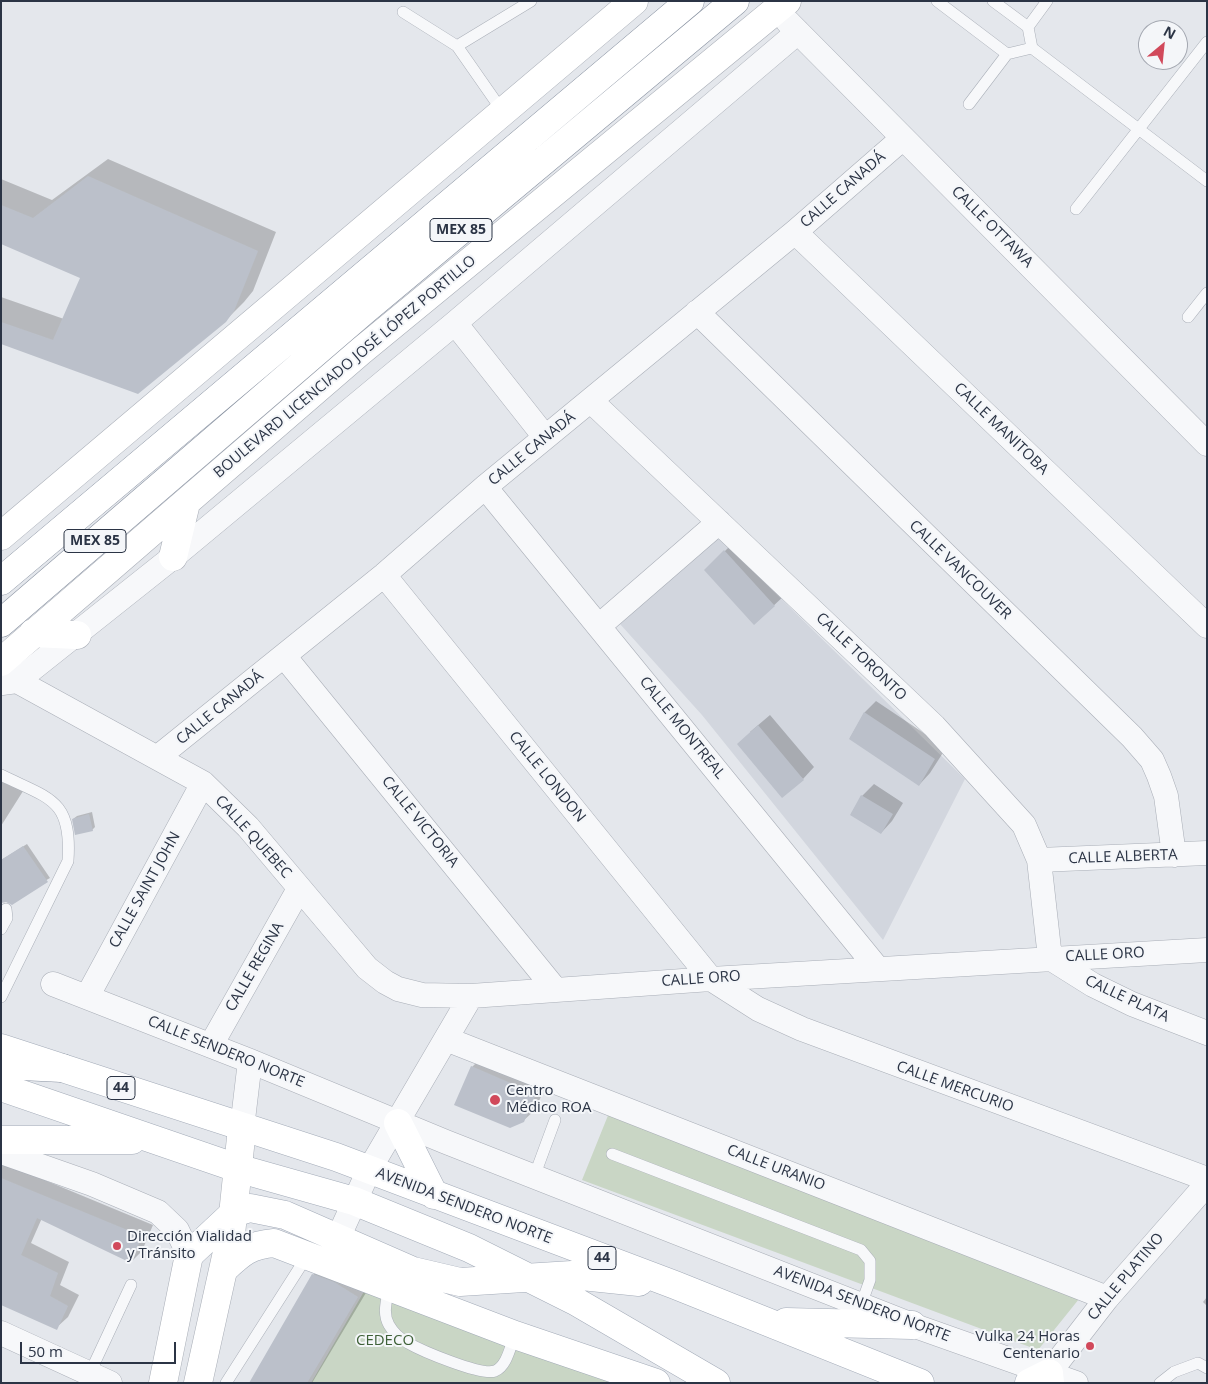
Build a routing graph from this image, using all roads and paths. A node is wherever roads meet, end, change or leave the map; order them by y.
1 (530, 1) edge
2 (634, 1) edge
3 (668, 1) edge
4 (690, 1) edge
5 (735, 1) edge
6 (937, 1) edge
7 (994, 1) edge
8 (1047, 1) edge
9 (781, 6) edge
10 (404, 12) dead end
11 (1028, 27) junction
12 (798, 32) junction
13 (1207, 42) edge
14 (457, 46) junction
15 (1032, 48) junction
16 (630, 52) junction
17 (1007, 54) junction
18 (969, 104) dead end
19 (503, 112) junction
20 (1138, 129) junction
21 (903, 138) junction
22 (1207, 181) edge
23 (1076, 209) dead end
24 (514, 225) junction
25 (794, 232) junction
26 (535, 254) junction
27 (1207, 292) edge
28 (697, 312) junction
29 (1188, 317) dead end
30 (456, 323) junction
31 (304, 401) junction
32 (591, 401) junction
33 (325, 431) junction
34 (545, 438) junction
35 (1207, 444) edge
36 (485, 487) junction
37 (186, 503) junction
38 (719, 522) junction
39 (1, 536) edge
40 (173, 557) junction
41 (384, 575) junction
42 (1, 581) edge
43 (1, 623) edge
44 (599, 626) junction
45 (1207, 626) edge
46 (33, 633) junction
47 (77, 635) junction
48 (284, 656) junction
49 (6, 675) edge
50 (158, 757) junction
51 (1, 774) edge
52 (203, 783) junction
53 (1207, 853) edge
54 (1174, 855) junction
55 (1039, 860) junction
56 (299, 889) junction
57 (6, 909) dead end
58 (1, 929) edge
59 (1207, 950) edge
60 (1050, 958) junction
61 (878, 969) junction
62 (711, 979) junction
63 (53, 984) dead end
64 (555, 989) junction
65 (471, 996) junction
66 (1, 997) edge
67 (87, 997) junction
68 (1207, 1033) edge
69 (446, 1039) junction
70 (211, 1045) junction
71 (1, 1048) edge
72 (250, 1061) junction
73 (1, 1065) edge
74 (62, 1068) junction
75 (1, 1087) edge
76 (555, 1120) dead end
77 (398, 1123) junction
78 (242, 1128) junction
79 (154, 1139) junction
80 (1, 1140) edge
81 (1, 1152) edge
82 (612, 1154) dead end
83 (238, 1168) junction
84 (369, 1170) junction
85 (534, 1177) junction
86 (1207, 1178) edge
87 (1207, 1184) edge
88 (434, 1196) junction
89 (354, 1202) junction
90 (234, 1213) junction
91 (338, 1238) junction
92 (188, 1255) junction
93 (307, 1255) junction
94 (225, 1268) junction
95 (530, 1278) junction
96 (131, 1285) dead end
97 (675, 1285) junction
98 (389, 1286) junction
99 (431, 1288) junction
100 (1107, 1298) junction
101 (861, 1305) junction
102 (770, 1322) junction
103 (912, 1325) junction
104 (1, 1334) edge
105 (515, 1335) junction
106 (1207, 1368) edge
107 (100, 1379) edge
108 (1042, 1379) edge
109 (164, 1383) edge
110 (198, 1383) edge
111 (226, 1383) edge
112 (656, 1383) edge
113 (716, 1383) edge
114 (920, 1383) edge
115 (1076, 1383) edge
116 (1160, 1383) edge

1 - 14 lane
2 - 19 main road
3 - 16 main road
4 - 16 main road, MEX 85
5 - 43 main road, BOULEVARD LICENCIADO JOSÉ LÓPEZ PORTILLO / MEX 85
6 - 17 lane
7 - 11 lane
8 - 11 lane
9 - 12 street, CALLE OTTAWA
9 - 24 main road, BOULEVARD LICENCIADO JOSÉ LÓPEZ PORTILLO
10 - 14 lane
11 - 15 lane
12 - 21 street, CALLE OTTAWA
12 - 26 street
13 - 20 lane
14 - 19 lane
15 - 17 lane
15 - 20 lane
16 - 42 main road, MEX 85
17 - 18 lane
19 - 39 main road
20 - 22 lane
20 - 23 lane
21 - 25 street, CALLE CANADÁ
21 - 35 street, CALLE OTTAWA
24 - 26 street
24 - 31 main road, BOULEVARD LICENCIADO JOSÉ LÓPEZ PORTILLO
25 - 28 street, CALLE CANADÁ
25 - 45 street, CALLE MANITOBA
26 - 30 street
27 - 29 lane
28 - 32 street, CALLE CANADÁ
28 - 54 street, CALLE VANCOUVER
30 - 33 street
30 - 34 street
31 - 33 street
31 - 37 main road, BOULEVARD LICENCIADO JOSÉ LÓPEZ PORTILLO
32 - 34 street, CALLE CANADÁ
32 - 38 street, CALLE TORONTO
33 - 40 street
34 - 36 street, CALLE CANADÁ
36 - 41 street, CALLE CANADÁ
36 - 44 street, CALLE MONTREAL
37 - 40 main road
37 - 46 main road, BOULEVARD LICENCIADO JOSÉ LÓPEZ PORTILLO
38 - 44 street
38 - 55 street, CALLE TORONTO
40 - 47 street
41 - 48 street, CALLE CANADÁ
41 - 62 street, CALLE LONDON
44 - 61 street, CALLE MONTREAL
46 - 47 main road
46 - 49 main road, BOULEVARD LICENCIADO JOSÉ LÓPEZ PORTILLO
47 - 49 street
48 - 50 street, CALLE CANADÁ
48 - 64 street, CALLE VICTORIA
49 - 50 street, CALLE QUEBEC
50 - 52 street, CALLE QUEBEC
51 - 66 lane
52 - 56 street, CALLE QUEBEC
52 - 67 street, CALLE SAINT JOHN
53 - 54 street, CALLE ALBERTA
54 - 55 street, CALLE ALBERTA
55 - 60 street, CALLE TORONTO
56 - 65 street, CALLE QUEBEC
56 - 70 street, CALLE REGINA
57 - 58 lane
59 - 60 street, CALLE ORO
60 - 61 street, CALLE ORO
60 - 68 street, CALLE PLATA
61 - 62 street, CALLE ORO
62 - 64 street, CALLE ORO
62 - 86 street, CALLE MERCURIO
63 - 67 street, CALLE SENDERO NORTE
64 - 65 street, CALLE ORO
65 - 69 street
67 - 70 street, CALLE SENDERO NORTE
69 - 77 street
69 - 100 street, CALLE URANIO
70 - 72 street, CALLE SENDERO NORTE
71 - 74 main road, AVENIDA SENDERO NORTE / 44
72 - 77 street, CALLE SENDERO NORTE
72 - 78 street
73 - 74 main road
74 - 78 main road, AVENIDA SENDERO NORTE / 44
75 - 79 main road
76 - 85 lane
77 - 84 street
77 - 85 street, AVENIDA SENDERO NORTE
77 - 88 main road
78 - 83 main road
78 - 84 main road, AVENIDA SENDERO NORTE / 44
79 - 80 main road
79 - 83 main road
81 - 92 street
82 - 101 lane
83 - 89 main road
83 - 90 main road
84 - 88 main road, AVENIDA SENDERO NORTE / 44
84 - 89 street
85 - 101 street, AVENIDA SENDERO NORTE
87 - 100 street, CALLE PLATINO
88 - 97 main road, AVENIDA SENDERO NORTE / 44
89 - 91 street
89 - 95 main road
90 - 91 main road
90 - 92 main road
90 - 94 main road
91 - 99 main road
92 - 109 main road
93 - 94 main road
93 - 98 main road
93 - 111 lane
94 - 110 main road
95 - 97 main road
95 - 99 main road
95 - 113 main road
96 - 107 lane
97 - 102 main road, AVENIDA SENDERO NORTE / 44
98 - 99 main road
98 - 105 lane
99 - 105 main road
100 - 108 street, CALLE PLATINO
101 - 103 street, AVENIDA SENDERO NORTE
102 - 103 main road
102 - 114 main road, AVENIDA SENDERO NORTE / 44
103 - 108 street, AVENIDA SENDERO NORTE
104 - 107 street
105 - 112 main road
106 - 116 lane
108 - 115 street, AVENIDA SENDERO NORTE

